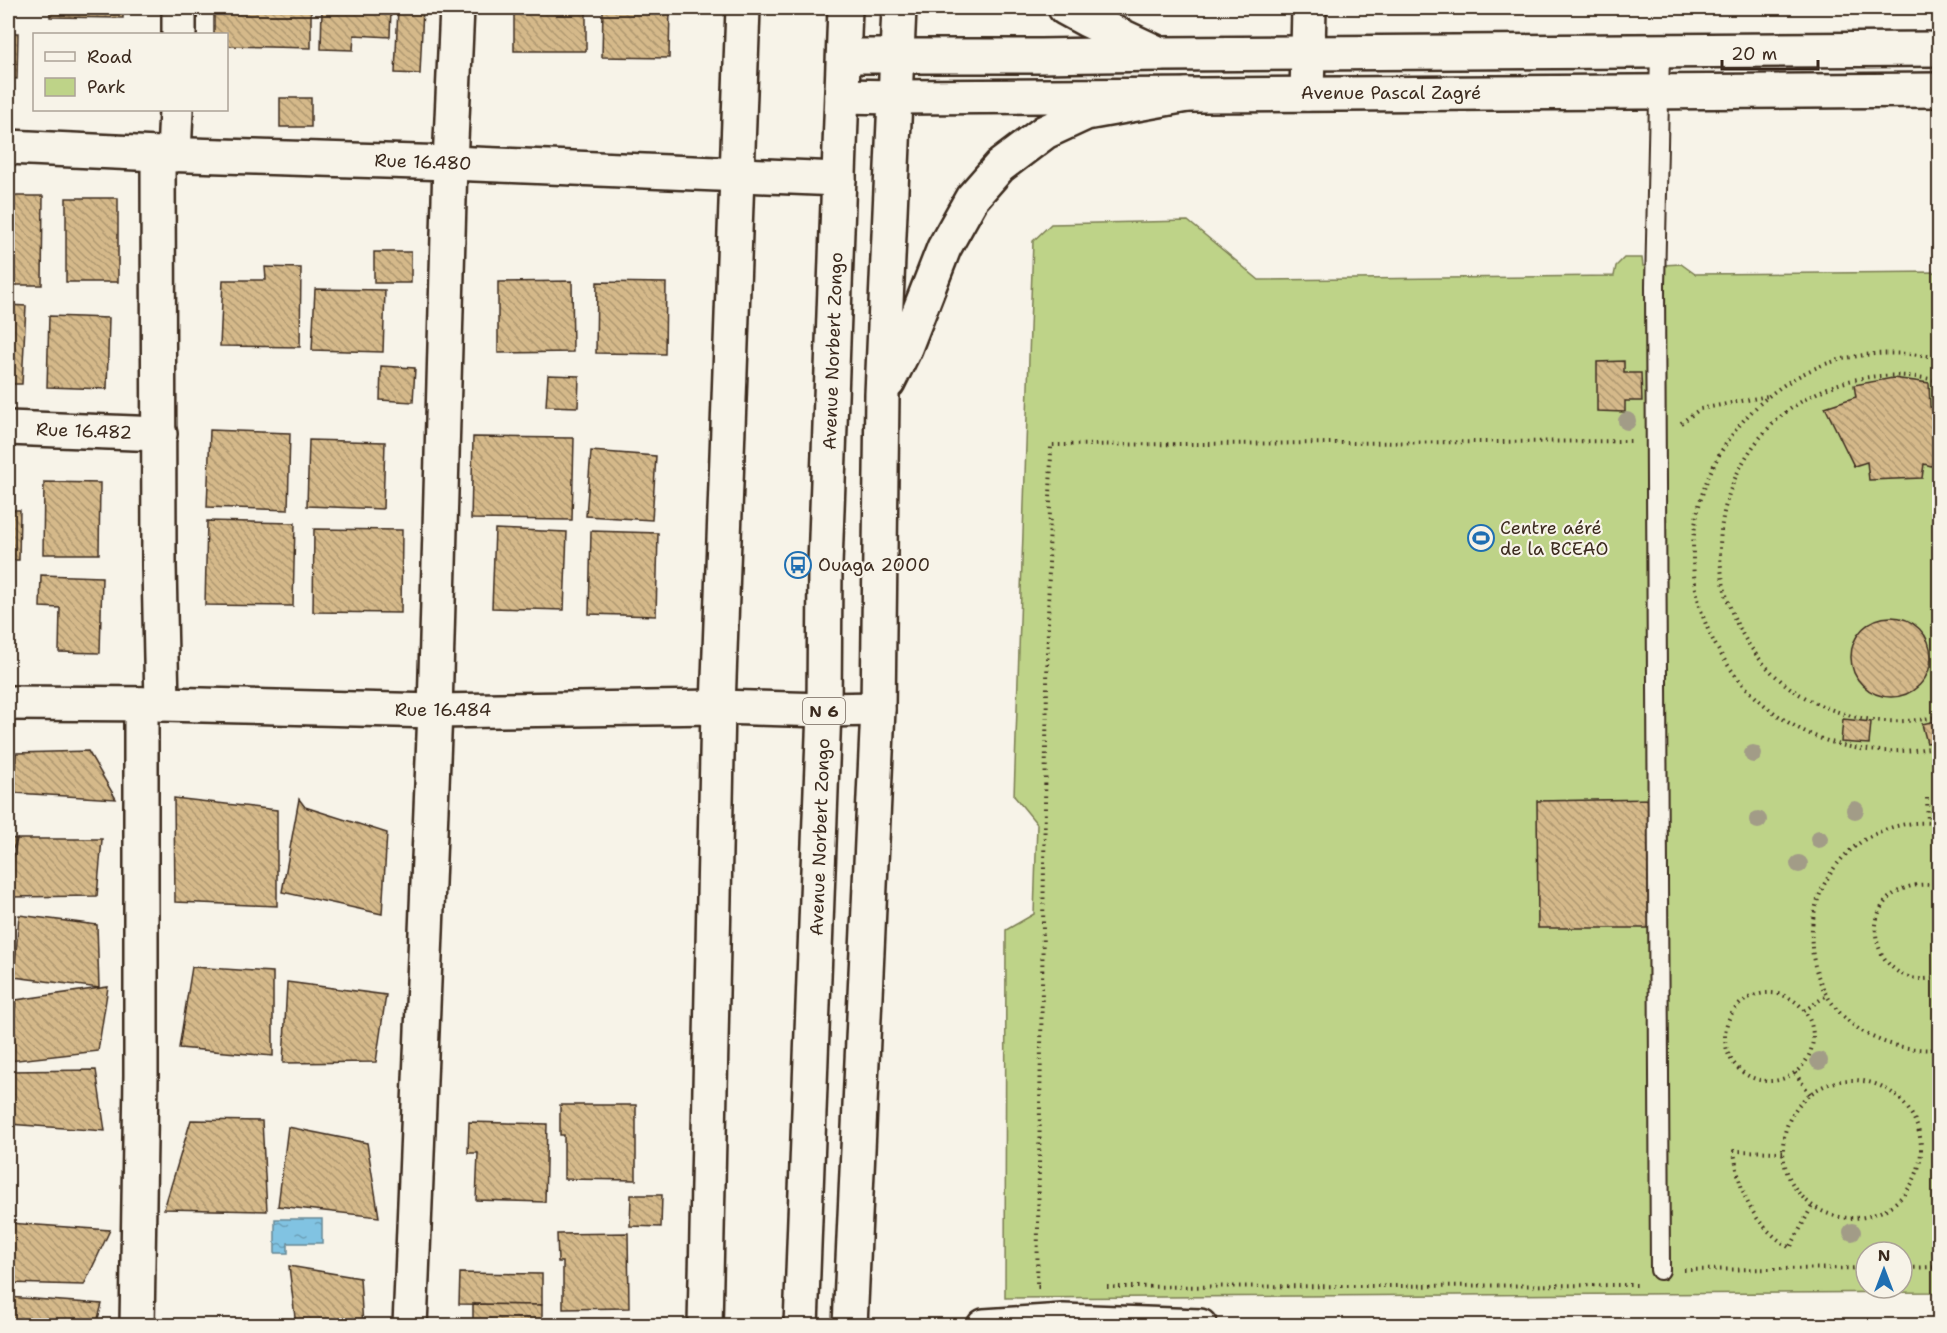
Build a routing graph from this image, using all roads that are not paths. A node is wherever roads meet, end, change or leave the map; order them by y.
1 (179, 8) edge
2 (457, 8) edge
3 (742, 8) edge
4 (845, 8) edge
5 (898, 8) edge
6 (1065, 8) edge
7 (1309, 8) edge
8 (178, 33) edge
9 (1940, 49) edge
10 (1660, 52) junction
11 (1160, 54) junction
12 (1308, 54) junction
13 (844, 56) junction
14 (897, 57) junction
15 (1940, 90) edge
16 (1660, 92) junction
17 (1187, 94) junction
18 (1307, 94) junction
19 (842, 96) junction
20 (895, 97) junction
21 (176, 111) edge
22 (8, 147) edge
23 (166, 154) junction
24 (450, 163) junction
25 (738, 176) junction
26 (838, 179) junction
27 (882, 394) junction
28 (8, 428) edge
29 (160, 434) junction
30 (8, 703) edge
31 (151, 705) junction
32 (718, 707) junction
33 (878, 709) junction
34 (824, 710) junction
35 (435, 711) junction
36 (1660, 1270) road end
37 (137, 1326) edge
38 (410, 1326) edge
39 (705, 1326) edge
40 (801, 1326) edge
41 (850, 1326) edge
42 (984, 1326) edge
43 (1200, 1326) edge

1 - 8 street
2 - 24 street
3 - 25 street
4 - 13 street, N 6
5 - 14 street
6 - 11 street
7 - 12 street
9 - 10 street
10 - 12 street
10 - 16 lane
11 - 12 street
11 - 14 street
12 - 18 street
13 - 14 street
13 - 19 street, N 6
14 - 20 street
15 - 16 street, Avenue Pascal Zagré
16 - 18 street, Avenue Pascal Zagré
16 - 36 lane
17 - 18 street, Avenue Pascal Zagré
17 - 20 street, Avenue Pascal Zagré
17 - 27 street
19 - 20 street, Avenue Pascal Zagré
19 - 26 street, Avenue Norbert Zongo / N 6
20 - 27 street
21 - 23 street
22 - 23 street, Rue 16.480
23 - 24 street, Rue 16.480
23 - 29 street
24 - 25 street, Rue 16.480
24 - 35 street
25 - 26 street, Rue 16.480
25 - 32 street
26 - 34 street, Avenue Norbert Zongo / N 6
27 - 33 street
28 - 29 street, Rue 16.482
29 - 31 street
30 - 31 street, Rue 16.484
31 - 35 street, Rue 16.484
31 - 37 street
32 - 34 street, Rue 16.484
32 - 35 street, Rue 16.484
32 - 39 street
33 - 34 street, Rue 16.484
33 - 41 street
34 - 40 street, Avenue Norbert Zongo / N 6
35 - 38 street
42 - 43 street

